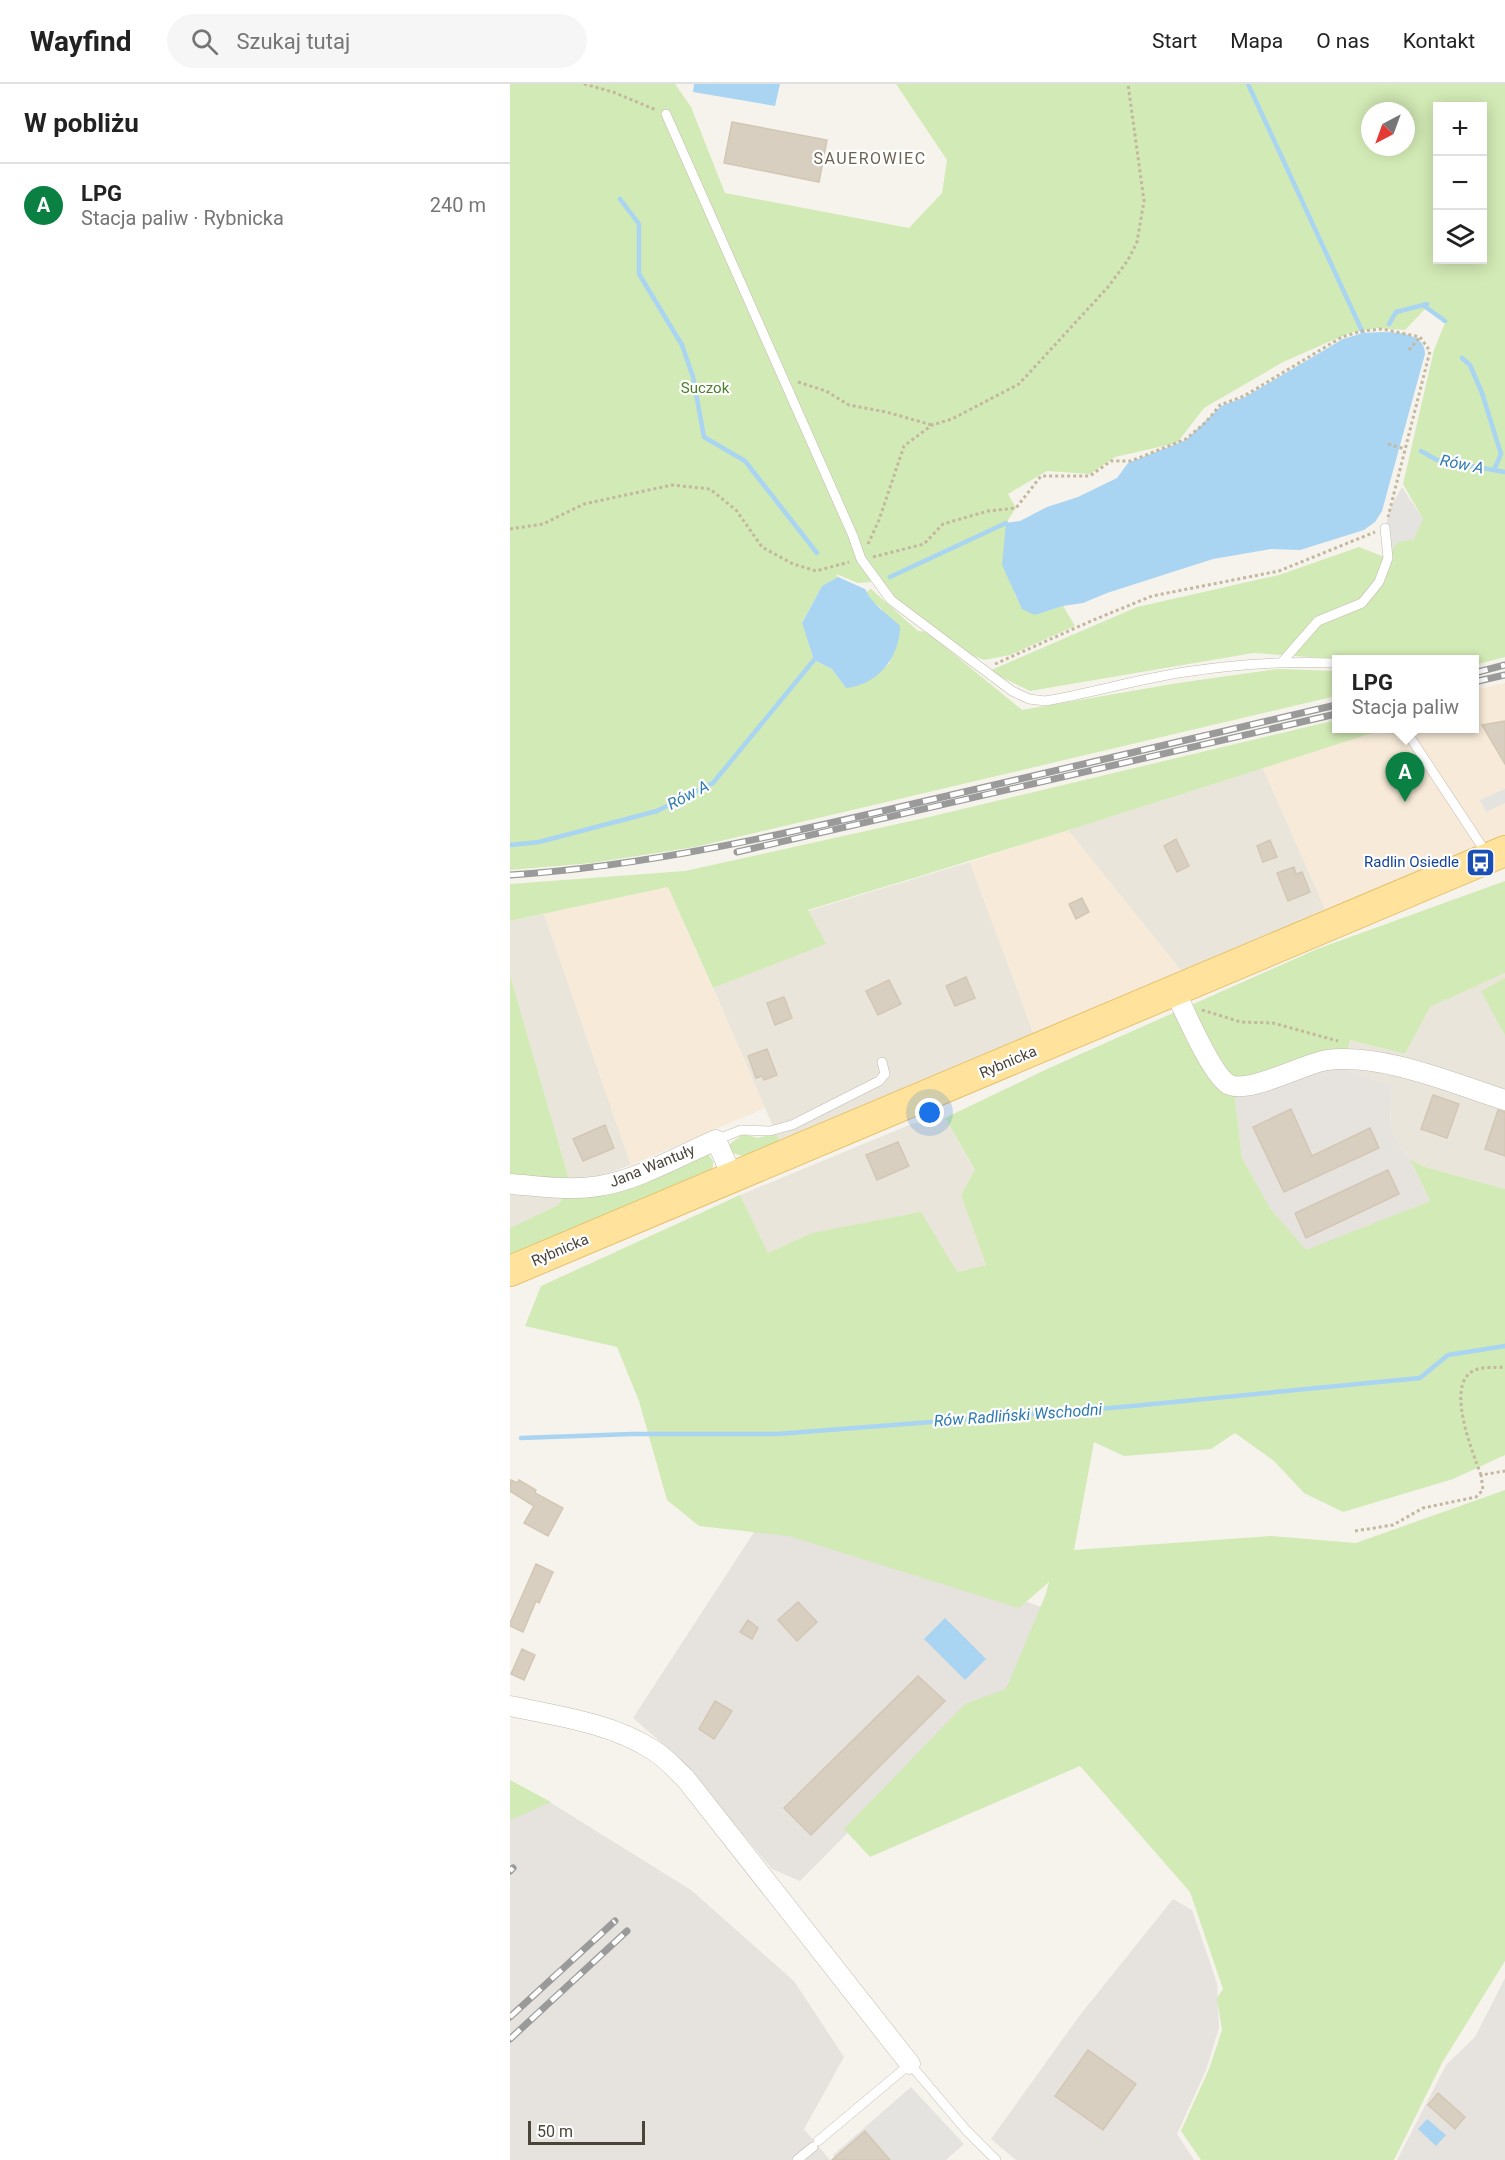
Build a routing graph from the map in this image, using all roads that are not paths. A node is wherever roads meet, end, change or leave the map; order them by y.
1 (666, 114) road end
2 (1385, 528) road end
3 (1282, 662) junction
4 (1332, 663) edge
5 (1407, 733) edge
6 (1497, 854) edge
7 (1175, 991) junction
8 (882, 1062) dead end
9 (1505, 1100) edge
10 (716, 1140) junction
11 (733, 1178) junction
12 (510, 1184) edge
13 (510, 1271) edge
14 (510, 1706) edge
15 (910, 2064) junction
16 (797, 2160) edge
17 (996, 2160) edge

1 - 3 lane
2 - 3 lane
3 - 4 lane
5 - 6 lane
6 - 7 main road, Rybnicka
7 - 9 street
7 - 11 main road, Rybnicka
8 - 10 lane
10 - 11 street
10 - 12 street, Jana Wantuły
11 - 13 main road, Rybnicka
14 - 15 street
15 - 16 lane
15 - 17 lane

